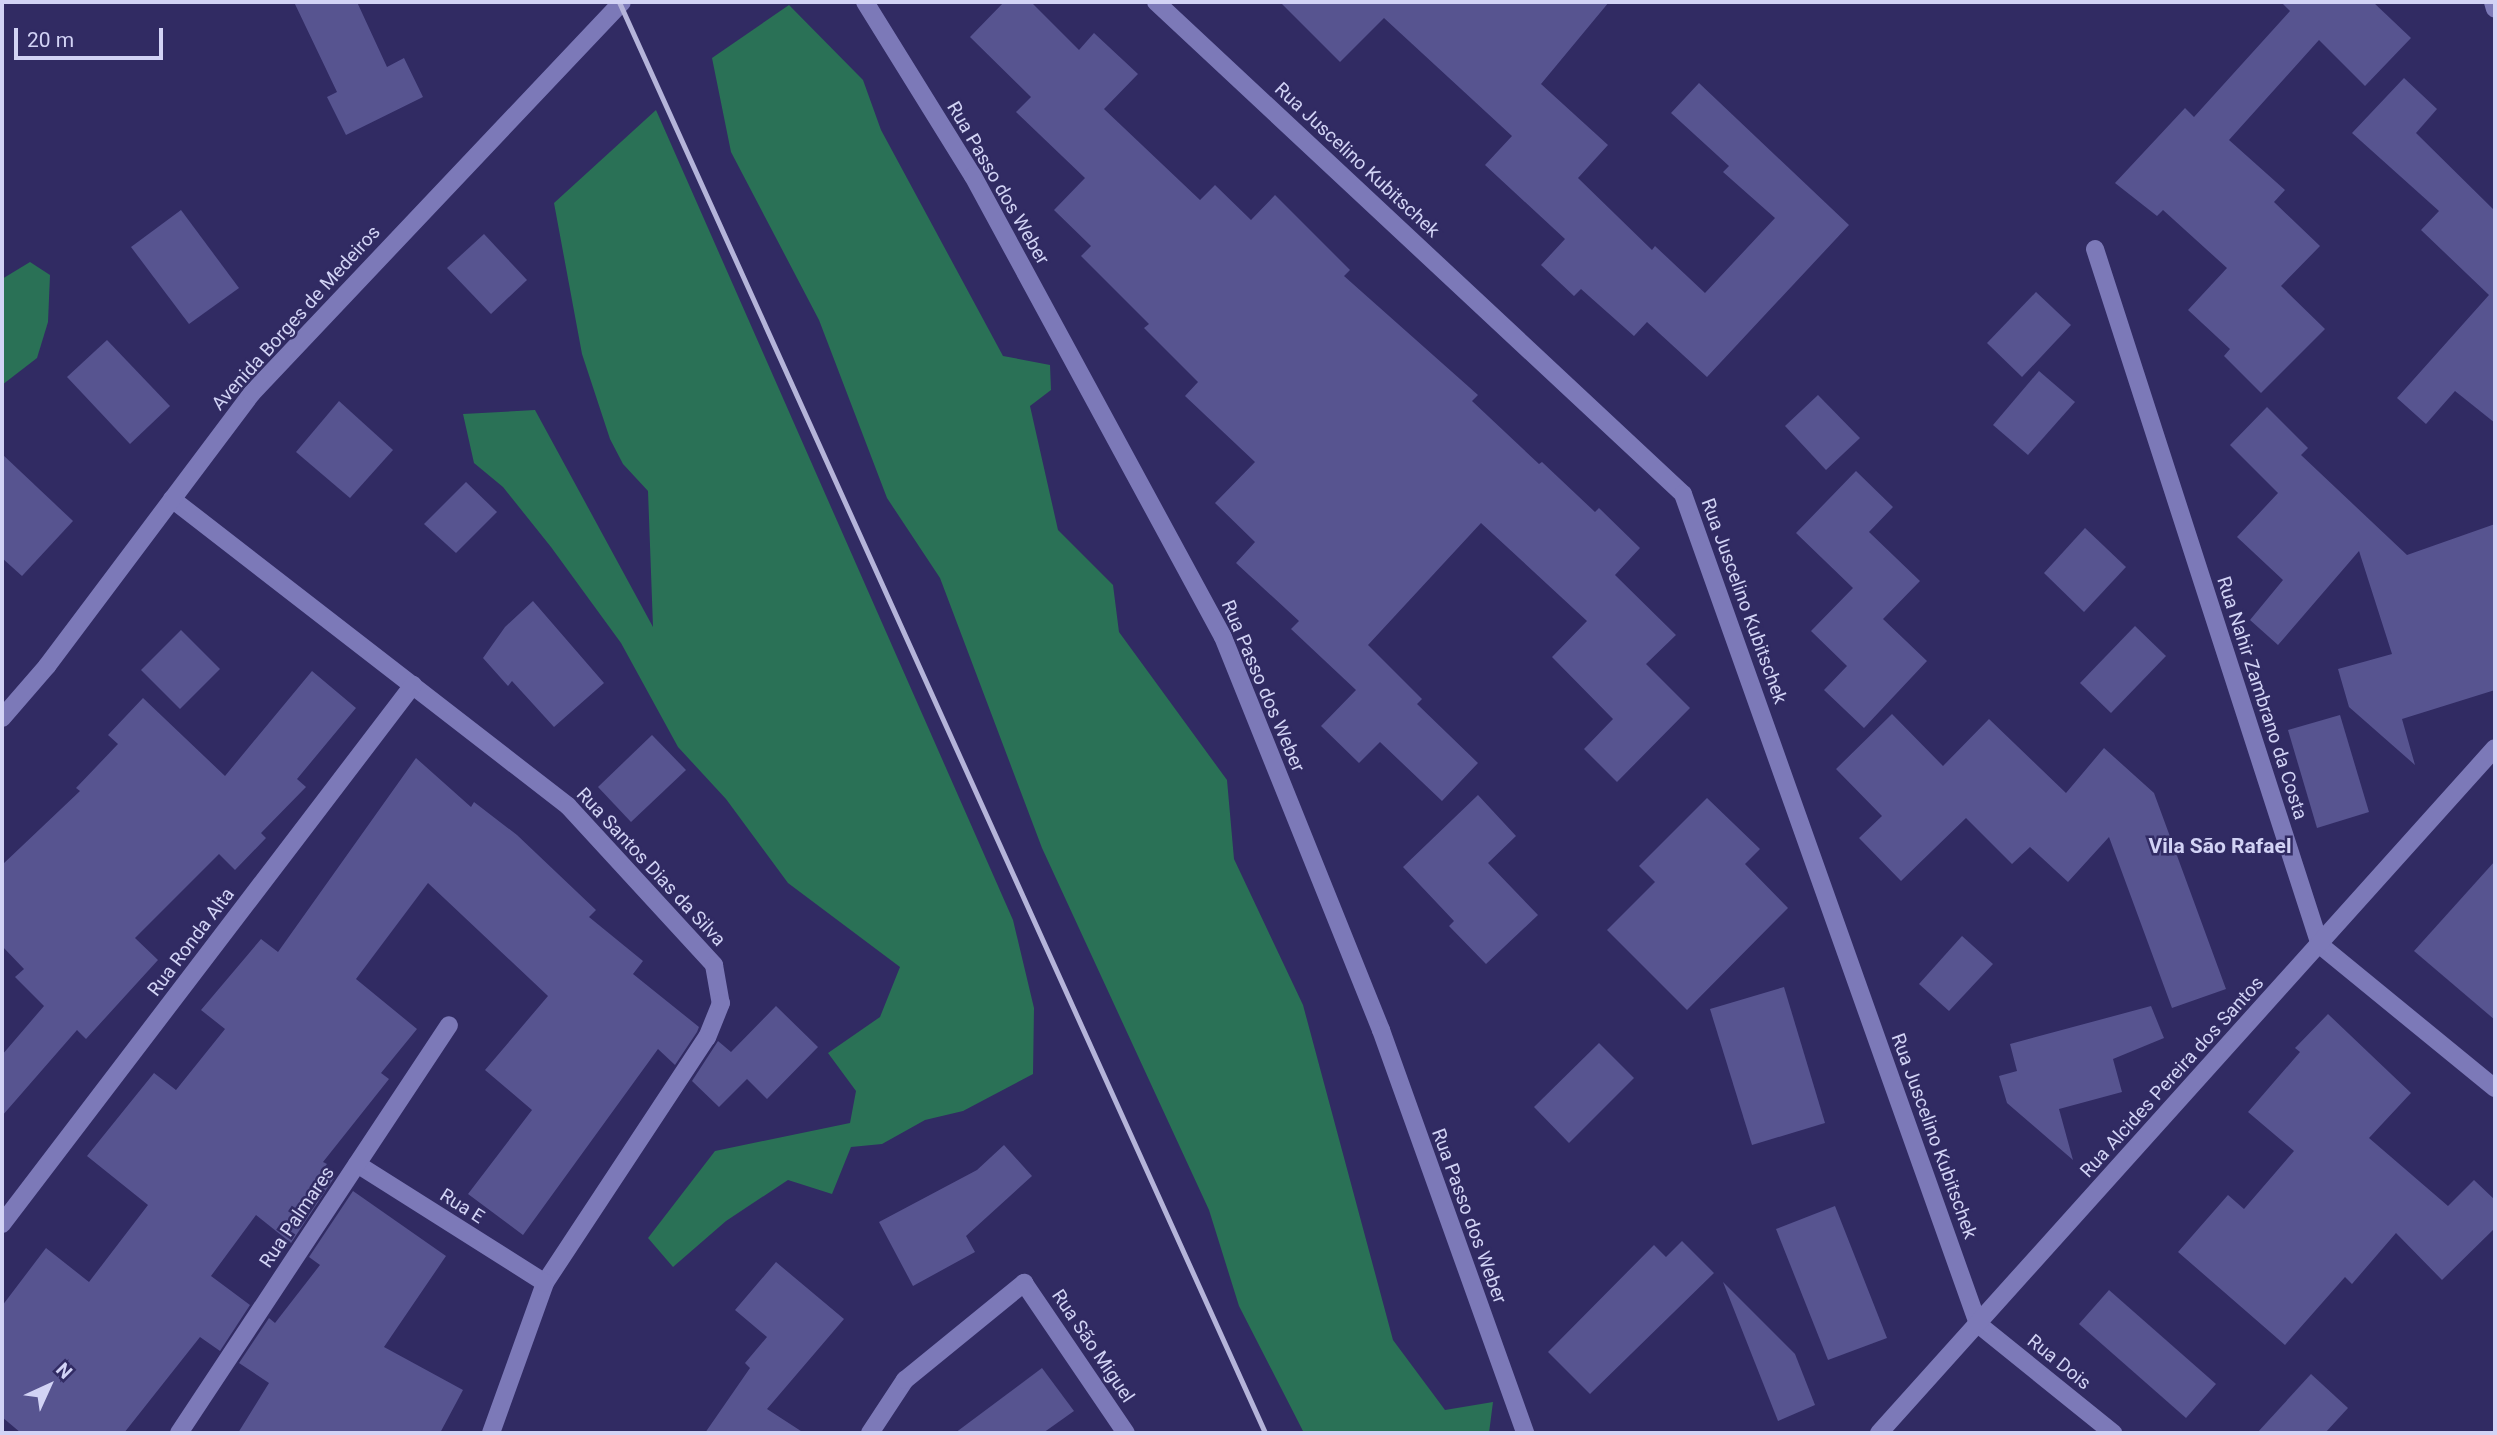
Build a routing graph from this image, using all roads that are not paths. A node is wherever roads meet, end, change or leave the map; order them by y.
1 (622, 2) edge
2 (865, 2) edge
3 (1156, 2) edge
4 (2493, 2) edge
5 (2495, 9) edge
6 (2095, 249) dead end
7 (172, 499) junction
8 (413, 685) junction
9 (2, 718) edge
10 (2495, 748) edge
11 (2320, 945) junction
12 (449, 1025) dead end
13 (2495, 1088) edge
14 (357, 1164) junction
15 (2, 1224) edge
16 (545, 1283) junction
17 (1978, 1324) junction
18 (179, 1433) edge
19 (491, 1433) edge
20 (870, 1433) edge
21 (1126, 1433) edge
22 (1525, 1433) edge
23 (1880, 1433) edge
24 (2113, 1433) edge

1 - 7 street, Avenida Borges de Medeiros
2 - 22 street, Rua Passo dos Weber
3 - 17 street, Rua Juscelino Kubitschek
4 - 5 street
6 - 11 street, Rua Nahir Zambrano da Costa
7 - 8 street, Rua Santos Dias da Silva
7 - 9 street, Avenida Borges de Medeiros
8 - 15 street, Rua Ronda Alta
8 - 16 street, Rua Santos Dias da Silva
10 - 11 street, Rua Alcides Pereira dos Santos
11 - 13 street
11 - 17 street, Rua Alcides Pereira dos Santos
12 - 14 street, Rua Palmares
14 - 16 street, Rua E
14 - 18 street, Rua Palmares
16 - 19 street, Rua Santos Dias da Silva
17 - 23 street, Rua Alcides Pereira dos Santos
17 - 24 street, Rua Dois
20 - 21 street, Rua São Miguel

